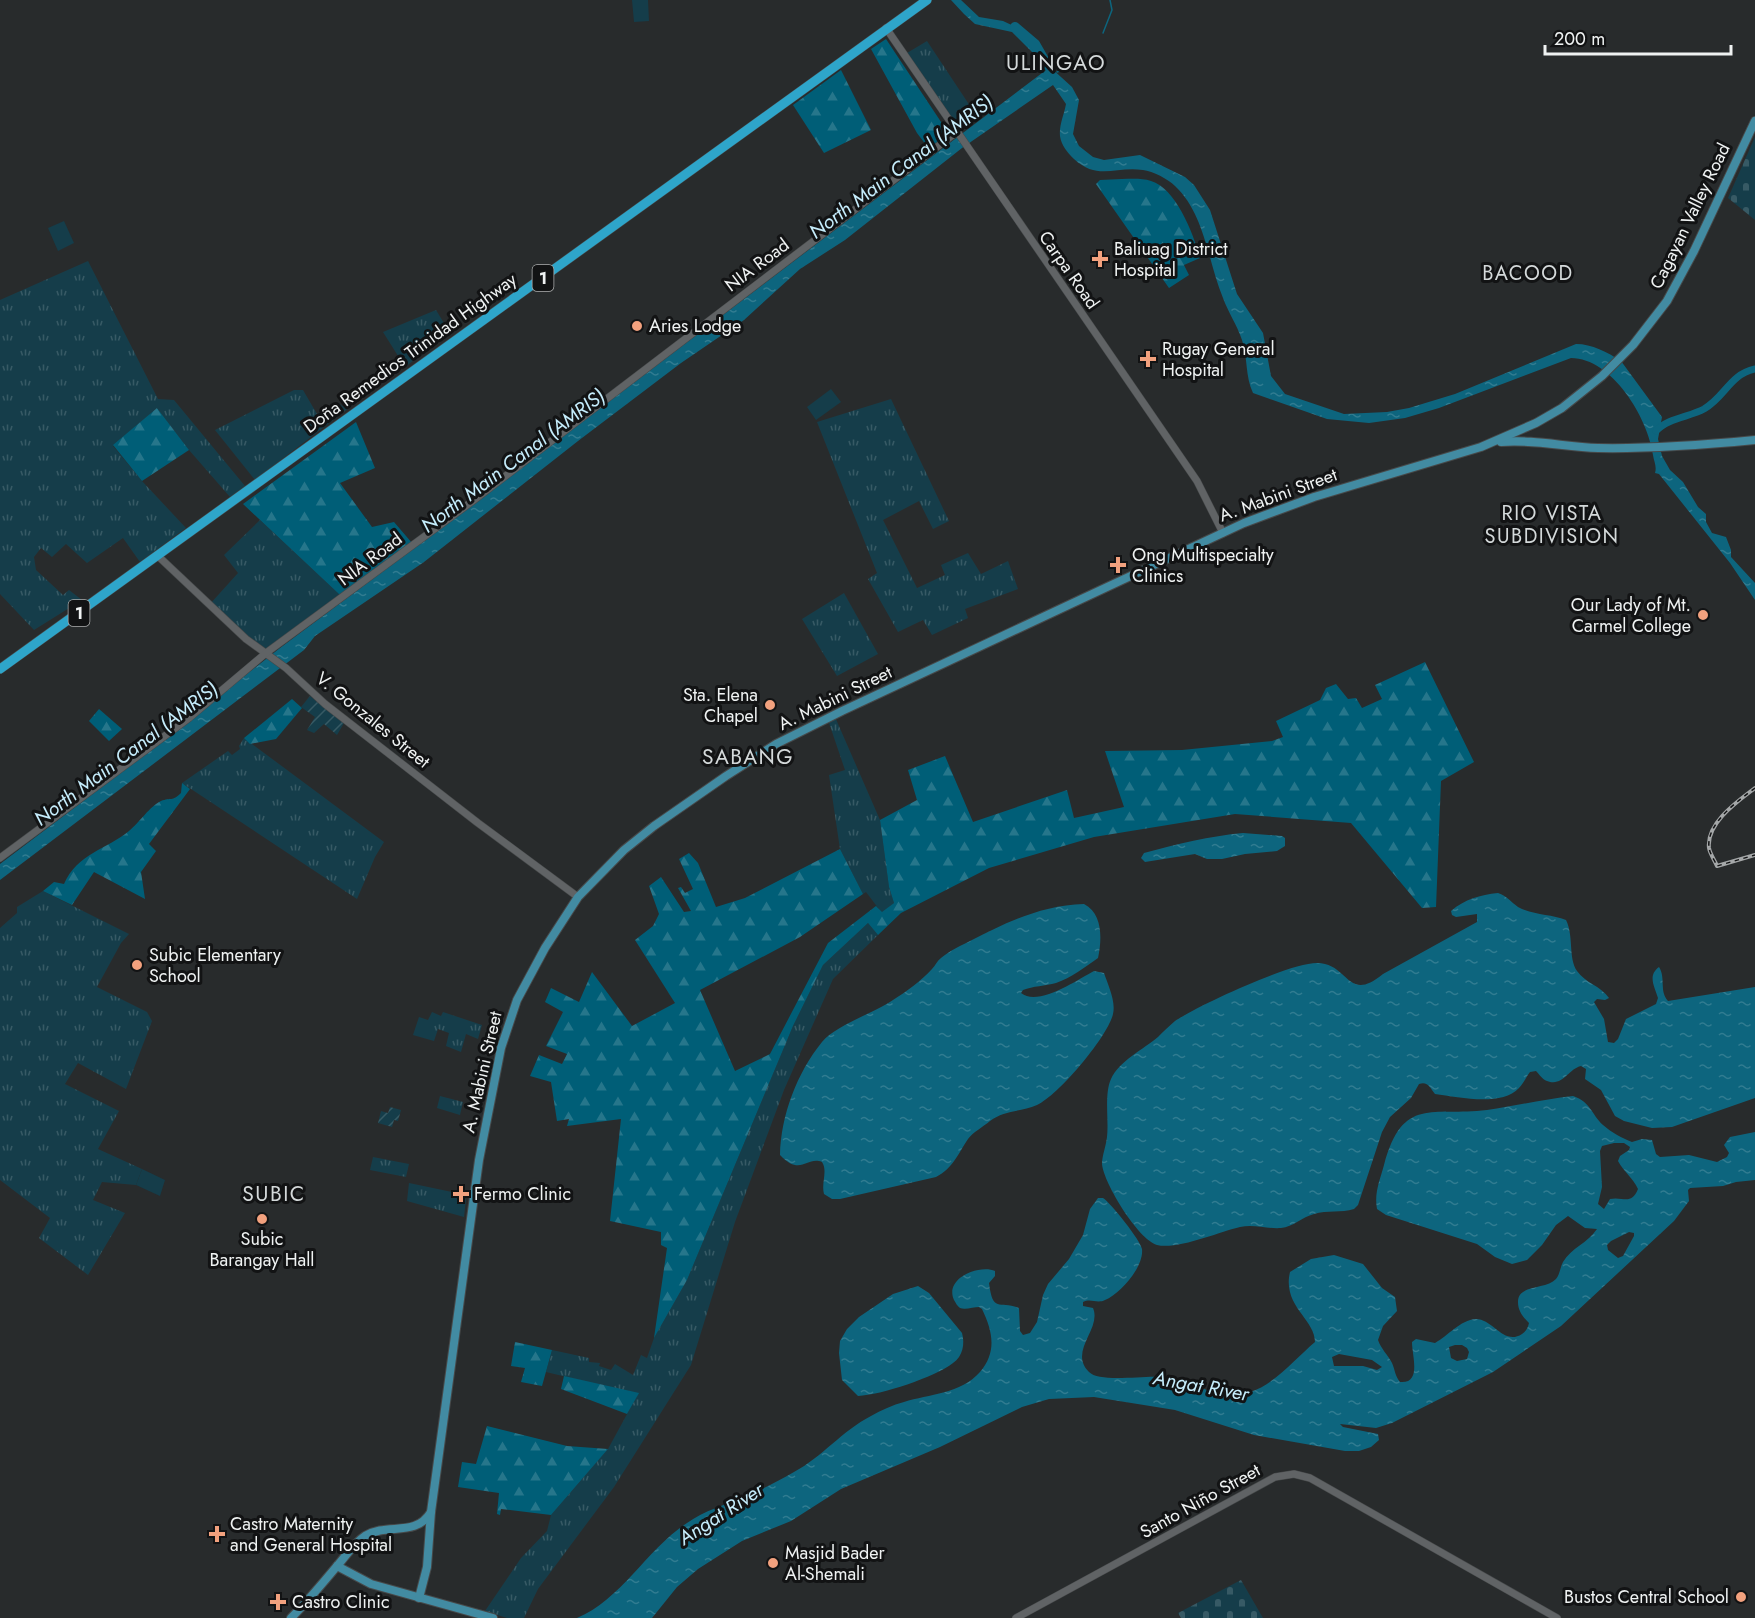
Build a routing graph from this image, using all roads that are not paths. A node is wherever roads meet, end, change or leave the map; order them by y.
1 (927, 0) edge
2 (886, 28) junction
3 (1755, 121) edge
4 (958, 133) junction
5 (1602, 376) joint
6 (1536, 423) junction
7 (1755, 440) edge
8 (1539, 441) junction
9 (1492, 442) junction
10 (1223, 533) junction
11 (158, 556) junction
12 (268, 655) junction
13 (0, 669) edge
14 (0, 858) edge
15 (578, 897) junction
16 (431, 1512) junction
17 (337, 1566) junction
18 (419, 1598) junction
19 (291, 1618) edge
20 (493, 1618) edge
21 (1016, 1618) edge
22 (1557, 1618) edge

1 - 2 highway, Doña Remedios Trinidad Highway / 1
2 - 4 street, Carpa Road
2 - 11 highway, Doña Remedios Trinidad Highway / 1
3 - 5 main road, Cagayan Valley Road
4 - 10 street, Carpa Road
4 - 12 street, NIA Road
5 - 6 main road, A. Mabini Street
6 - 8 main road
6 - 9 main road, A. Mabini Street
7 - 8 main road
8 - 9 main road
9 - 10 main road, A. Mabini Street
10 - 15 main road, A. Mabini Street
11 - 12 street, V. Gonzales Street
11 - 13 highway, Doña Remedios Trinidad Highway / 1
12 - 14 street, NIA Road
12 - 15 street, V. Gonzales Street
15 - 16 main road, A. Mabini Street
16 - 17 main road
16 - 18 main road, A. Mabini Street
17 - 18 main road
17 - 19 main road
18 - 20 main road
21 - 22 street, Santo Niño Street

